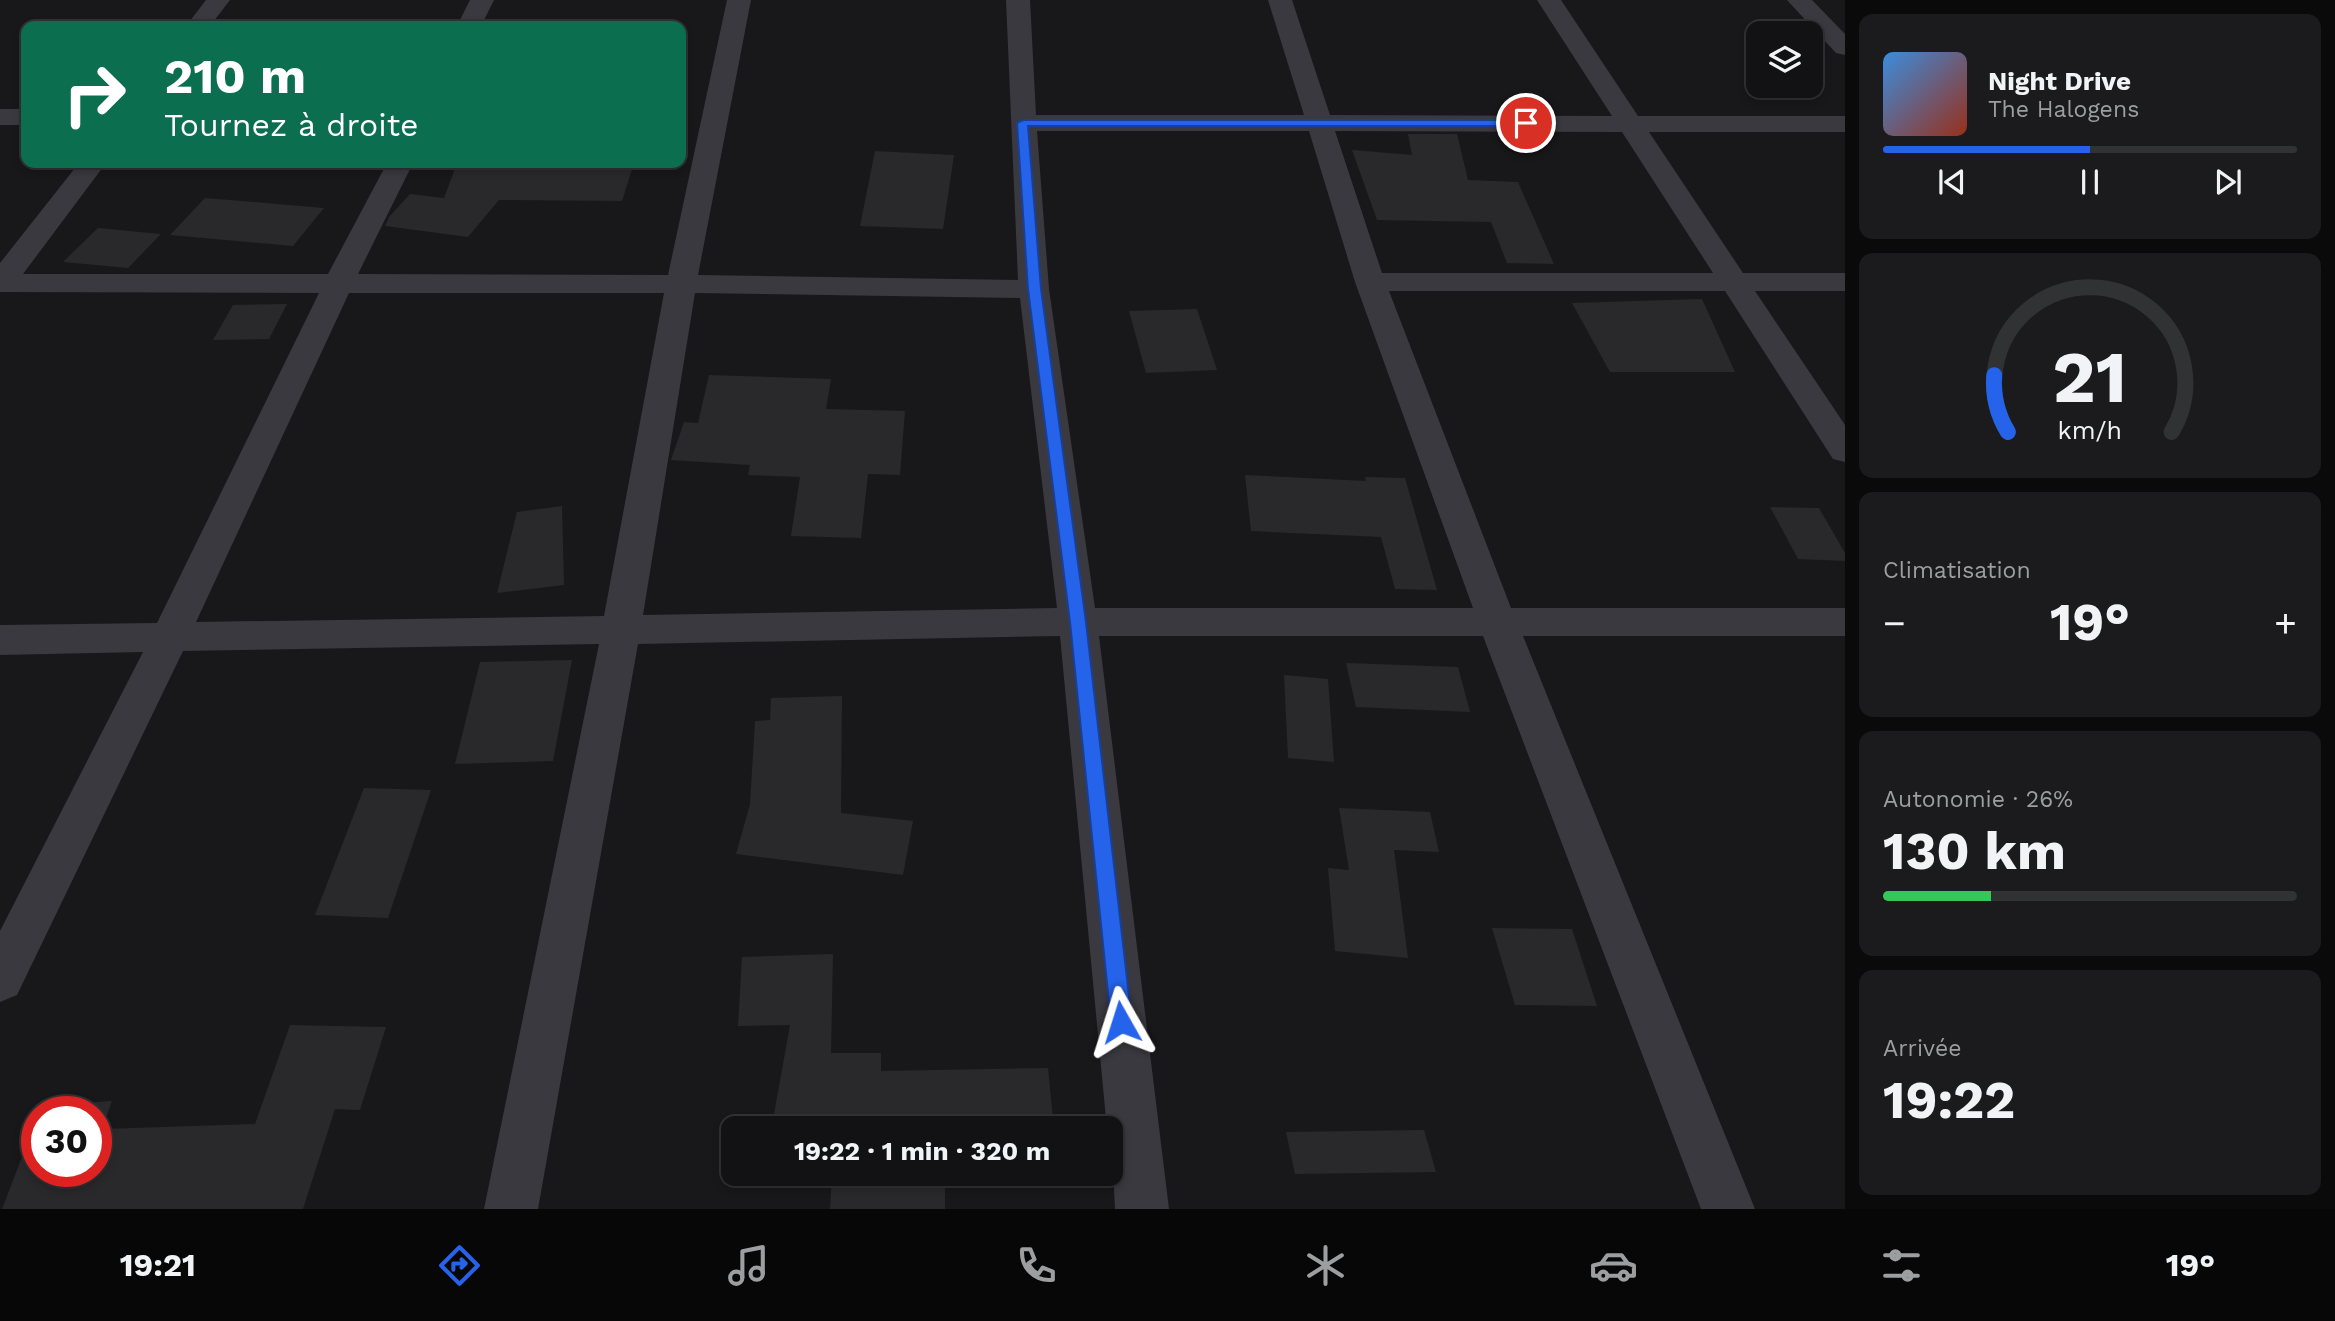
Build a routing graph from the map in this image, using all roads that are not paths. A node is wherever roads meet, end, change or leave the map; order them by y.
1 (218, 0) edge
2 (482, 0) edge
3 (739, 0) edge
4 (1018, 0) edge
5 (1280, 0) edge
6 (1549, 0) edge
7 (1799, 0) edge
8 (202, 21) edge
9 (472, 21) edge
10 (1845, 48) edge
11 (0, 117) edge
12 (21, 117) edge
13 (1629, 122) junction
14 (1023, 123) junction
15 (1845, 124) edge
16 (1320, 125) junction
17 (89, 168) edge
18 (397, 168) edge
19 (1370, 282) junction
20 (1733, 282) junction
21 (1845, 282) edge
22 (681, 284) junction
23 (338, 285) junction
24 (1034, 289) junction
25 (1845, 451) edge
26 (1497, 621) junction
27 (1078, 622) junction
28 (1845, 622) edge
29 (621, 629) junction
30 (170, 637) junction
31 (0, 640) edge
32 (0, 980) edge
33 (510, 1209) edge
34 (1142, 1209) edge
35 (1728, 1209) edge

1 - 8 street
2 - 9 street
3 - 22 street
4 - 14 street
5 - 16 street
6 - 13 street
7 - 10 street
11 - 12 street
13 - 15 street
13 - 16 street
13 - 20 street
14 - 16 street
14 - 24 street
16 - 19 street
17 - 23 street
18 - 23 street
19 - 20 street
19 - 26 street
20 - 21 street
20 - 25 street
22 - 23 street
22 - 24 street
22 - 29 street
23 - 30 street
24 - 27 street
26 - 27 street
26 - 28 street
26 - 35 street
27 - 29 street
27 - 34 street
29 - 30 street
29 - 33 street
30 - 31 street
30 - 32 street

